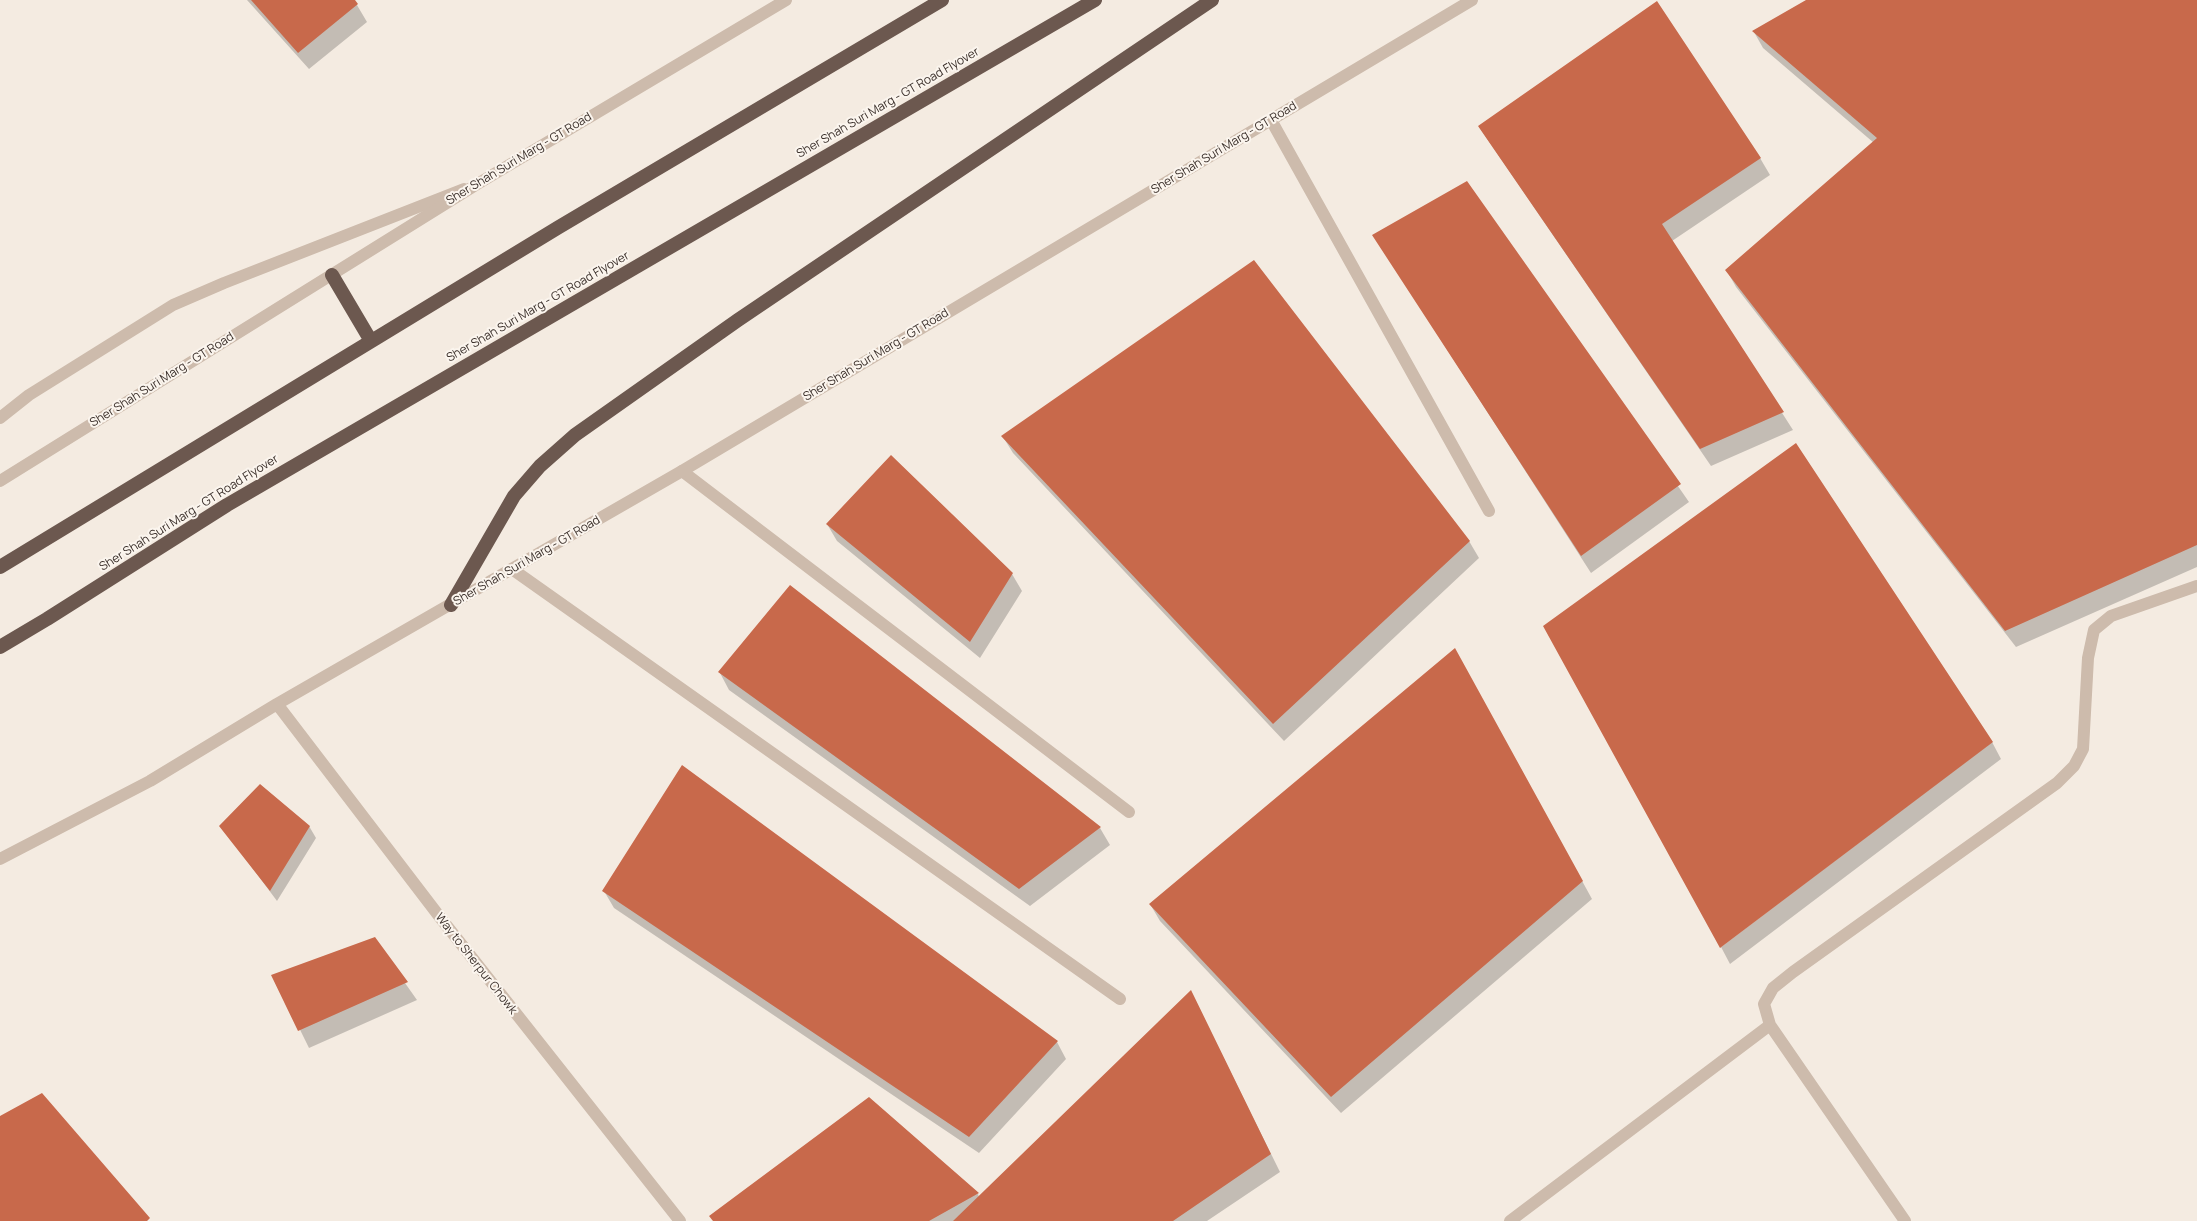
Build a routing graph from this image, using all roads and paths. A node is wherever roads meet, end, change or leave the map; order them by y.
1 (786, 0) edge
2 (942, 0) edge
3 (1095, 0) edge
4 (1212, 0) edge
5 (1472, 0) edge
6 (1271, 120) junction
7 (478, 183) junction
8 (332, 275) junction
9 (372, 341) junction
10 (0, 418) edge
11 (682, 472) junction
12 (0, 481) edge
13 (1489, 510) dead end
14 (0, 567) edge
15 (512, 569) junction
16 (2197, 586) edge
17 (451, 605) junction
18 (0, 646) edge
19 (277, 704) junction
20 (1129, 812) dead end
21 (0, 859) edge
22 (1120, 999) dead end
23 (1770, 1025) junction
24 (680, 1221) edge
25 (1510, 1221) edge
26 (1905, 1221) edge

1 - 7 street, Sher Shah Suri Marg - GT Road
2 - 9 highway
3 - 18 highway, Sher Shah Suri Marg - GT Road Flyover
4 - 17 highway
5 - 6 street, Sher Shah Suri Marg - GT Road
6 - 11 street, Sher Shah Suri Marg - GT Road
6 - 13 street
7 - 8 street, Sher Shah Suri Marg - GT Road
7 - 10 street
8 - 9 highway
8 - 12 street, Sher Shah Suri Marg - GT Road
9 - 14 highway
11 - 15 street, Sher Shah Suri Marg - GT Road
11 - 20 street
15 - 17 street, Sher Shah Suri Marg - GT Road
15 - 22 street
16 - 23 street
17 - 19 street, Sher Shah Suri Marg - GT Road
19 - 21 street, Sher Shah Suri Marg - GT Road
19 - 24 street, Way to Sherpur Chowk
23 - 25 street
23 - 26 street

